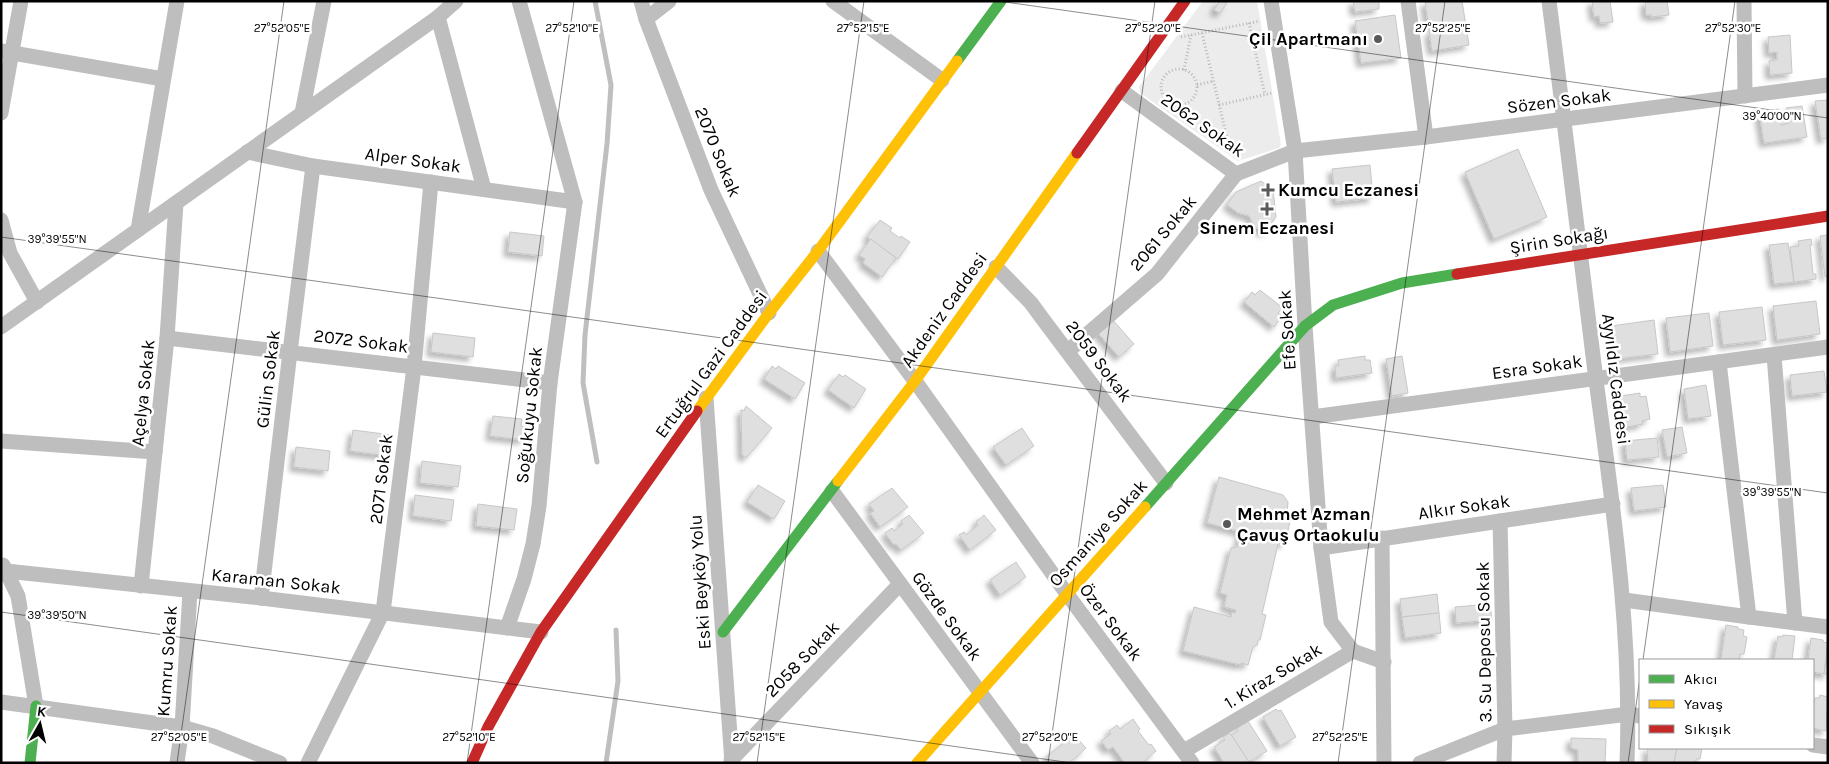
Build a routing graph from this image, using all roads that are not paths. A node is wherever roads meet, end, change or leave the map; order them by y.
1 (22, 1) edge
2 (177, 1) edge
3 (324, 1) edge
4 (456, 1) edge
5 (519, 1) edge
6 (641, 1) edge
7 (669, 1) edge
8 (833, 1) edge
9 (1001, 1) edge
10 (1185, 1) edge
11 (1271, 1) edge
12 (1408, 1) edge
13 (1549, 1) edge
14 (1744, 1) edge
15 (438, 17) junction
16 (646, 19) junction
17 (7, 52) edge
18 (164, 79) junction
19 (942, 80) junction
20 (1828, 85) edge
21 (1122, 90) junction
22 (1745, 96) junction
23 (1, 113) edge
24 (302, 113) junction
25 (1564, 119) junction
26 (1426, 137) junction
27 (1295, 151) junction
28 (248, 152) junction
29 (314, 166) junction
30 (1236, 174) junction
31 (431, 182) junction
32 (484, 189) junction
33 (575, 202) junction
34 (176, 203) junction
35 (1828, 216) edge
36 (1, 220) edge
37 (138, 230) junction
38 (818, 251) junction
39 (1581, 254) junction
40 (996, 267) junction
41 (37, 302) junction
42 (768, 313) junction
43 (1305, 326) junction
44 (1, 327) edge
45 (167, 338) junction
46 (1828, 347) edge
47 (1068, 351) junction
48 (290, 352) junction
49 (1774, 355) junction
50 (1719, 362) junction
51 (414, 366) junction
52 (1596, 378) junction
53 (915, 381) junction
54 (550, 383) junction
55 (706, 398) junction
56 (1312, 416) junction
57 (1, 441) edge
58 (155, 452) junction
59 (1166, 483) junction
60 (832, 491) junction
61 (1613, 504) junction
62 (1500, 521) junction
63 (1382, 538) junction
64 (1321, 548) junction
65 (4, 566) edge
66 (900, 584) junction
67 (141, 586) junction
68 (190, 591) junction
69 (1067, 594) junction
70 (261, 598) junction
71 (1624, 600) junction
72 (383, 612) junction
73 (1749, 617) junction
74 (1795, 623) junction
75 (1828, 626) edge
76 (507, 628) junction
77 (541, 632) junction
78 (723, 632) junction
79 (1353, 651) junction
80 (1384, 662) junction
81 (980, 691) junction
82 (1, 702) edge
83 (36, 706) junction
84 (1635, 715) edge
85 (182, 727) junction
86 (1505, 729) junction
87 (1814, 745) edge
88 (1828, 747) edge
89 (1188, 757) edge
90 (732, 761) edge
91 (30, 763) edge
92 (177, 763) edge
93 (280, 763) edge
94 (308, 763) edge
95 (472, 763) edge
96 (917, 763) edge
97 (1032, 763) edge
98 (1384, 763) edge
99 (1420, 763) edge
100 (1504, 763) edge
101 (1627, 763) edge

1 - 17 street
2 - 18 street
3 - 24 street
4 - 15 street
5 - 33 street
6 - 16 street, 2070 Sokak
7 - 16 street
8 - 19 street
9 - 19 main road, Ertuğrul Gazi Caddesi
10 - 21 main road, Akdeniz Caddesi
11 - 27 street, Efe Sokak
12 - 26 street
13 - 25 street, Ayyıldız Caddesi
14 - 22 street
15 - 24 street
15 - 32 street
16 - 42 street, 2070 Sokak
17 - 18 street
17 - 23 street
18 - 37 street
19 - 38 main road, Ertuğrul Gazi Caddesi
20 - 22 street, Sözen Sokak
21 - 30 street, 2062 Sokak
21 - 40 main road, Akdeniz Caddesi
22 - 25 street, Sözen Sokak
24 - 28 street
25 - 26 street, Sözen Sokak
25 - 39 street, Ayyıldız Caddesi
26 - 27 street, Sözen Sokak
27 - 30 street, 2062 Sokak
27 - 43 street, Efe Sokak
28 - 29 street, Alper Sokak
28 - 34 street
29 - 31 street, Alper Sokak
29 - 48 street, Gülin Sokak
30 - 47 street, 2061 Sokak
31 - 32 street, Alper Sokak
31 - 51 street, 2071 Sokak
32 - 33 street, Alper Sokak
33 - 54 street, Soğukuyu Sokak
34 - 37 street
34 - 45 street, Açelya Sokak
35 - 39 main road, Şirin Sokağı
36 - 41 street
37 - 41 street
38 - 42 main road, Ertuğrul Gazi Caddesi
38 - 53 street, Özer Sokak
39 - 43 main road, Şirin Sokağı
39 - 52 street, Ayyıldız Caddesi
40 - 47 street, 2059 Sokak
40 - 53 main road, Akdeniz Caddesi
41 - 44 street
42 - 55 main road, Ertuğrul Gazi Caddesi
43 - 56 street, Efe Sokak
43 - 59 main road, Osmaniye Sokak
45 - 48 street, 2072 Sokak
45 - 58 street, Açelya Sokak
46 - 49 street, Esra Sokak
47 - 59 street, 2059 Sokak
48 - 51 street, 2072 Sokak
48 - 70 street, Gülin Sokak
49 - 50 street, Esra Sokak
49 - 74 street
50 - 52 street, Esra Sokak
50 - 73 street
51 - 54 street, 2072 Sokak
51 - 72 street, 2071 Sokak
52 - 56 street, Esra Sokak
52 - 61 street, Ayyıldız Caddesi
53 - 60 main road, Akdeniz Caddesi
53 - 69 street, Özer Sokak
54 - 76 street, Soğukuyu Sokak
55 - 77 main road, Ertuğrul Gazi Caddesi
55 - 78 street, Eski Beyköy Yolu
56 - 64 street, Efe Sokak
57 - 58 street
58 - 67 street, Açelya Sokak
59 - 69 main road, Osmaniye Sokak
60 - 66 street, Gözde Sokak
60 - 78 main road, Akdeniz Caddesi
61 - 62 street, Alkır Sokak
61 - 71 street, Ayyıldız Caddesi
62 - 63 street, Alkır Sokak
62 - 86 street, 3. Su Deposu Sokak
63 - 64 street, Alkır Sokak
63 - 80 street
64 - 79 street, Efe Sokak
65 - 67 street, Karaman Sokak
65 - 83 street
66 - 81 street, Gözde Sokak
66 - 90 street, 2058 Sokak
67 - 68 street, Karaman Sokak
68 - 70 street, Karaman Sokak
68 - 85 street, Kumru Sokak
69 - 81 main road, Osmaniye Sokak
69 - 89 street, Özer Sokak
70 - 72 street, Karaman Sokak
71 - 73 street
71 - 84 street, Ayyıldız Caddesi
72 - 76 street, Karaman Sokak
72 - 94 street, 2071 Sokak
73 - 74 street
74 - 75 street
76 - 77 street, Karaman Sokak
77 - 95 main road, Ertuğrul Gazi Caddesi
78 - 90 street, Eski Beyköy Yolu
79 - 80 street
79 - 89 street, 1. Kiraz Sokak
80 - 98 street
81 - 96 main road, Osmaniye Sokak
81 - 97 street, Gözde Sokak
82 - 83 street
83 - 85 street
83 - 91 main road
84 - 86 street
84 - 101 street, Ayyıldız Caddesi
85 - 92 street, Kumru Sokak
85 - 93 street
86 - 99 street
86 - 100 street, 3. Su Deposu Sokak
87 - 88 street

